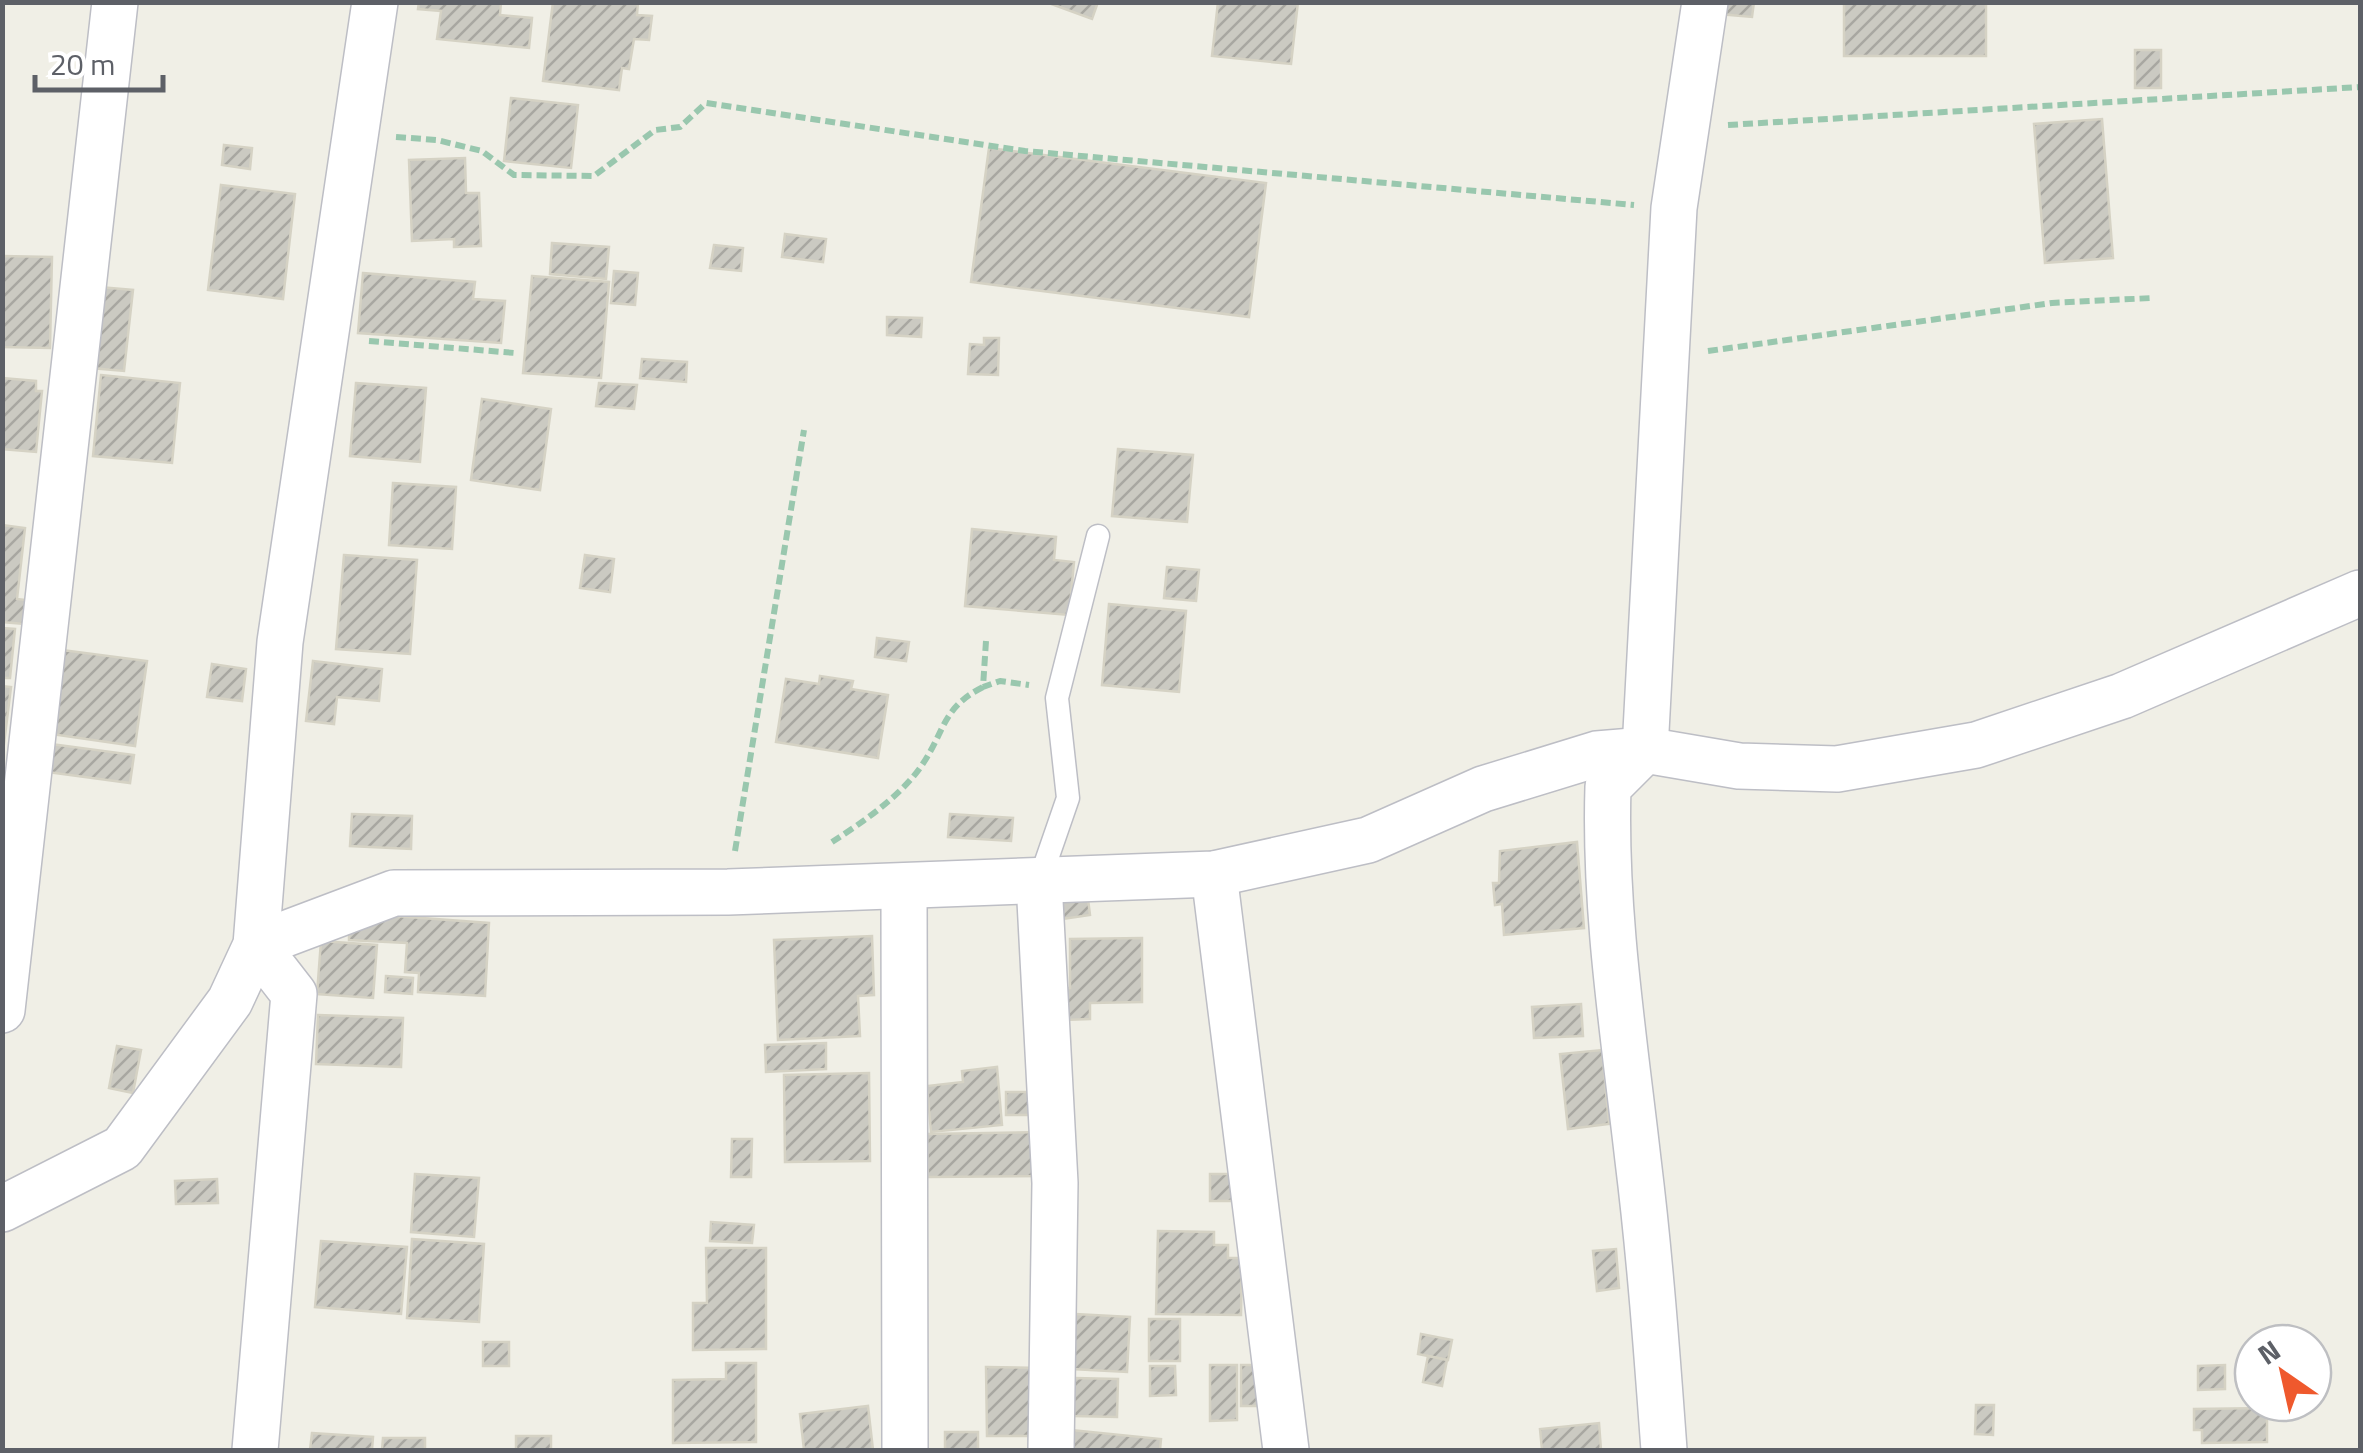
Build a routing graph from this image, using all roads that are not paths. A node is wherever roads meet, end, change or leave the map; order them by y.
1 (116, 2) edge
2 (375, 2) edge
3 (1705, 2) edge
4 (1098, 536) dead end
5 (2360, 593) edge
6 (1645, 750) junction
7 (1214, 874) junction
8 (1039, 882) junction
9 (904, 888) junction
10 (256, 945) junction
11 (2, 1010) edge
12 (2, 1209) edge
13 (254, 1450) edge
14 (905, 1450) edge
15 (1051, 1450) edge
16 (1286, 1450) edge
17 (1664, 1450) edge

1 - 11 street
2 - 10 street
3 - 6 street
4 - 8 lane
5 - 6 street
6 - 7 street
6 - 17 street
7 - 8 street
7 - 16 street
8 - 9 street
8 - 15 street
9 - 10 street
9 - 14 street
10 - 12 street
10 - 13 street

